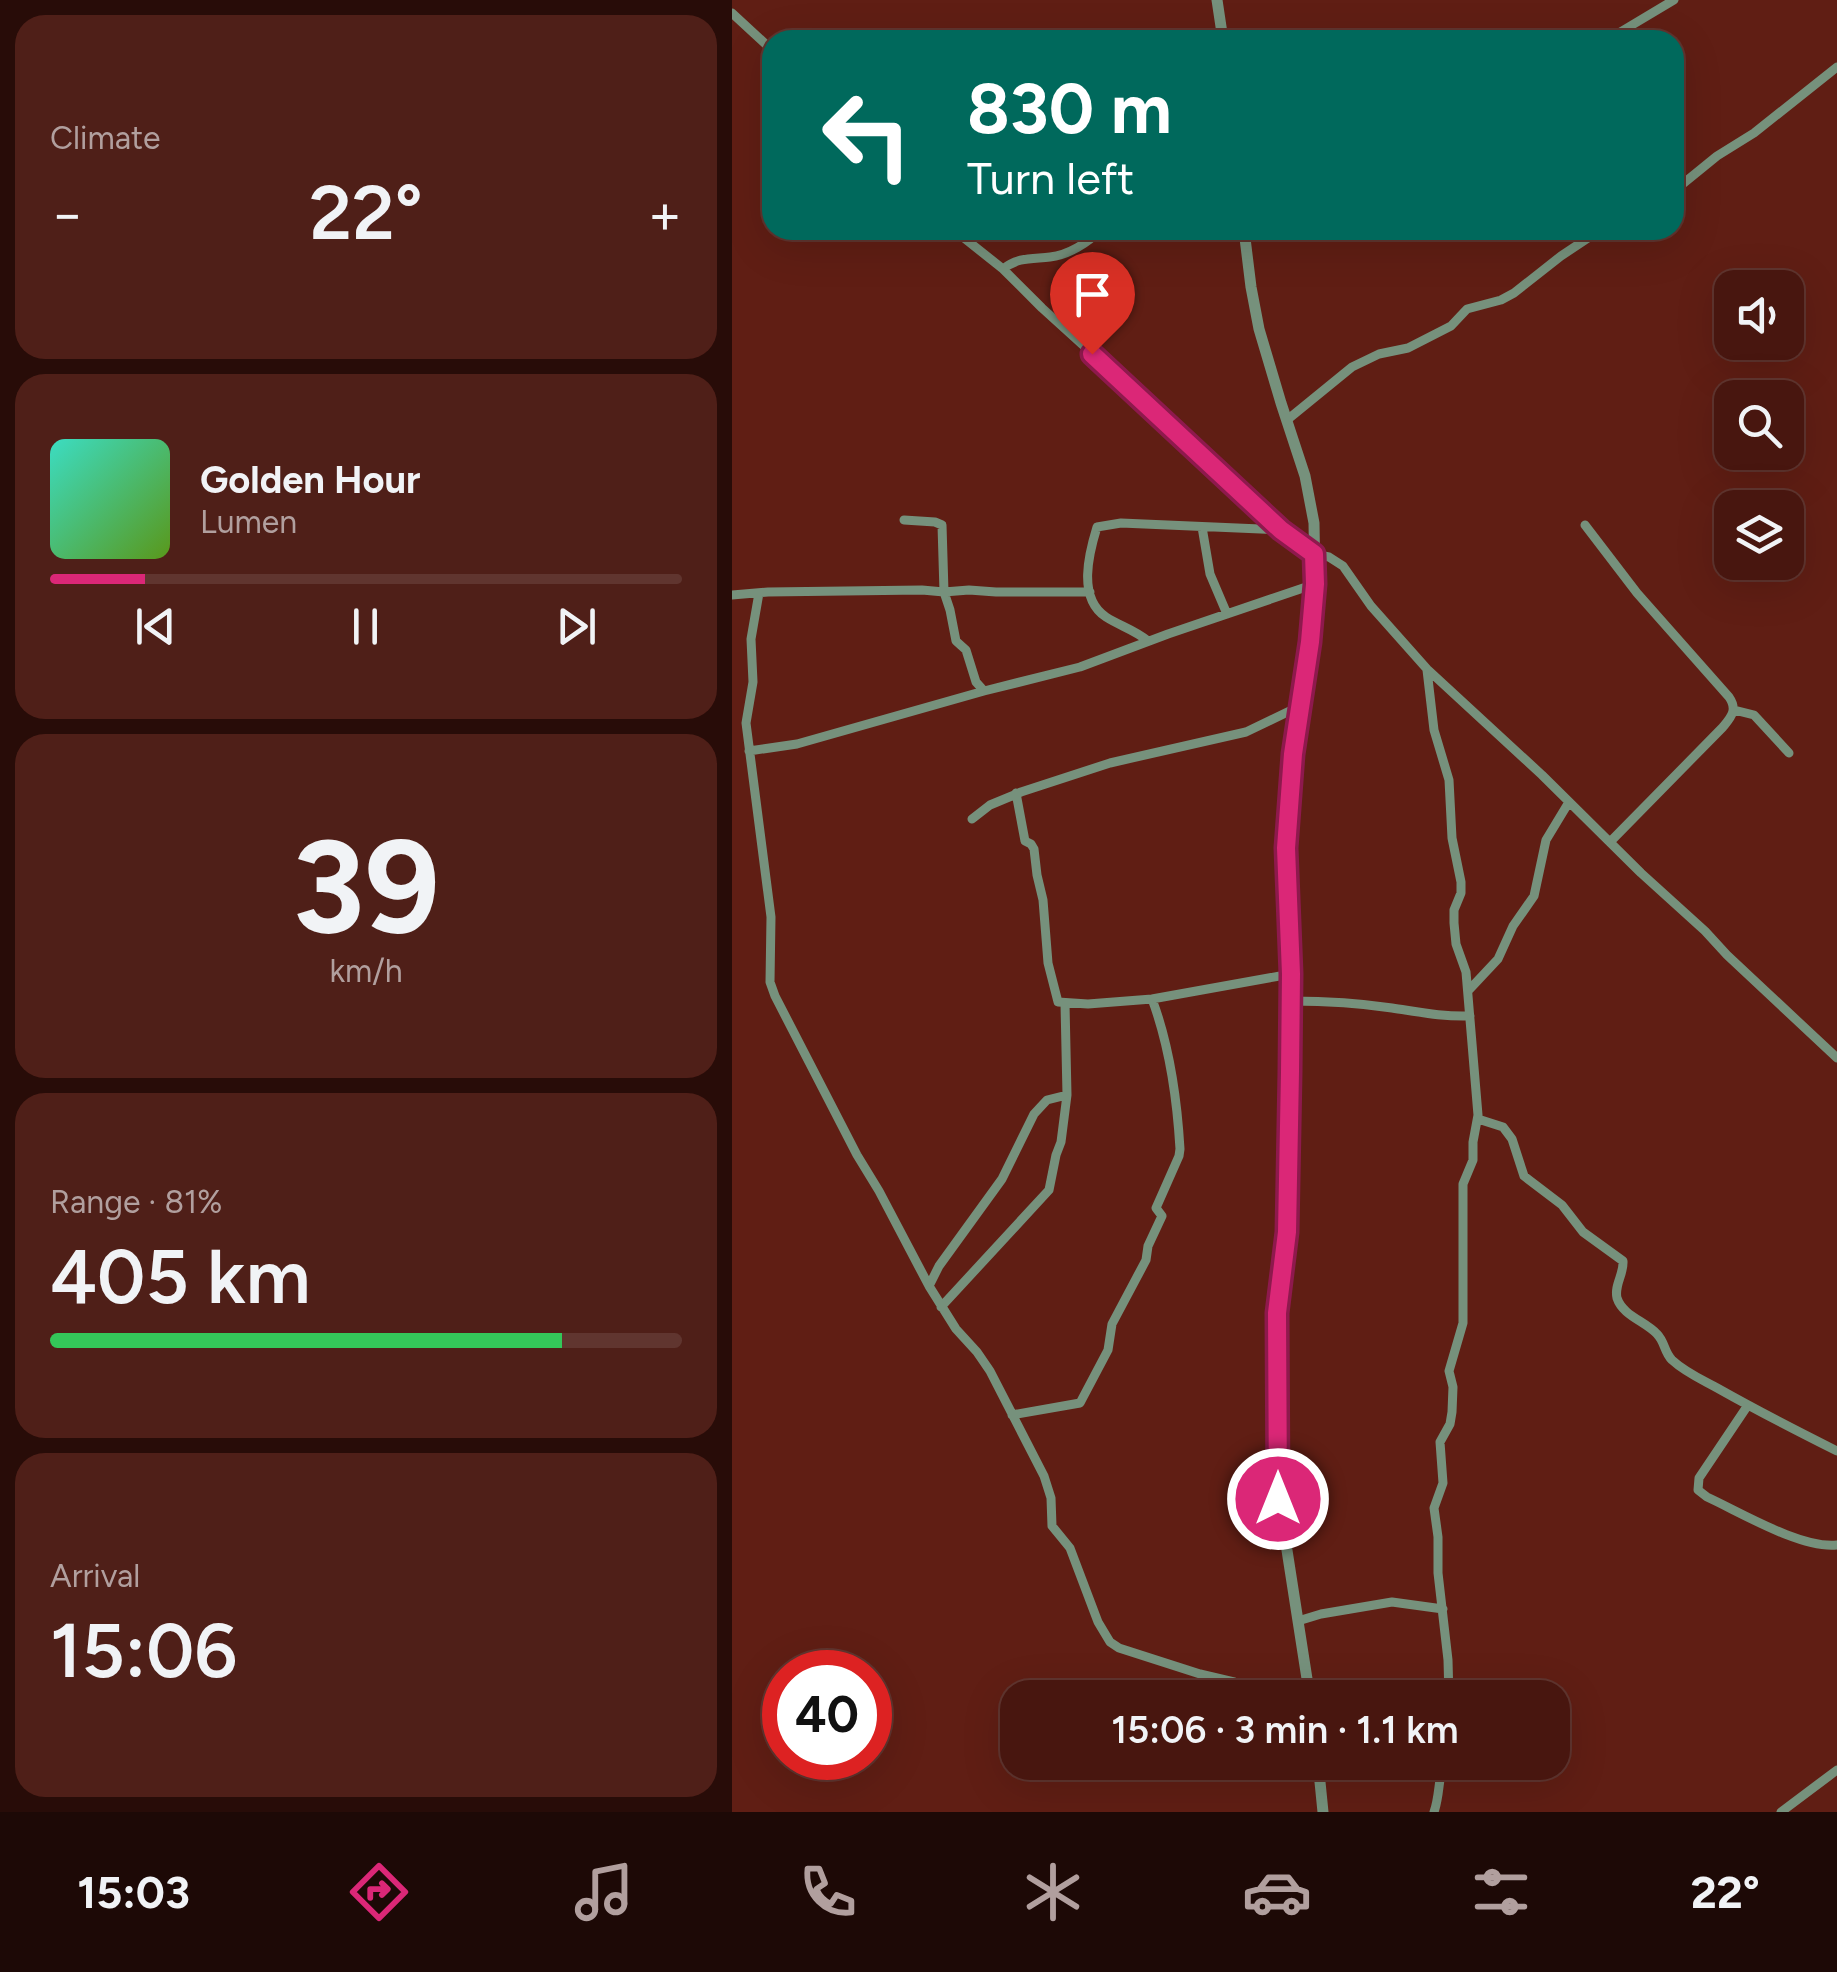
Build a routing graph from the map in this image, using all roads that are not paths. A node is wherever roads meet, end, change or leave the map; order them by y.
1 (1216, 0) edge
2 (1674, 0) edge
3 (732, 13) edge
4 (1221, 30) edge
5 (1624, 30) edge
6 (762, 41) edge
7 (1836, 68) edge
8 (1684, 184) edge
9 (967, 240) edge
10 (1089, 240) edge
11 (1245, 240) edge
12 (1585, 240) edge
13 (1003, 269) junction
14 (1287, 420) junction
15 (904, 520) dead end
16 (1586, 525) dead end
17 (1202, 527) junction
18 (1281, 530) junction
19 (1314, 554) junction
20 (1315, 584) junction
21 (944, 592) junction
22 (1090, 592) junction
23 (759, 593) junction
24 (732, 595) edge
25 (1227, 614) junction
26 (1148, 641) junction
27 (1428, 670) junction
28 (984, 690) junction
29 (1302, 705) junction
30 (1734, 710) junction
31 (749, 751) junction
32 (1788, 752) dead end
33 (1016, 794) junction
34 (1569, 802) junction
35 (972, 818) dead end
36 (1610, 842) junction
37 (1291, 974) junction
38 (1468, 991) junction
39 (1152, 1000) junction
40 (1290, 1002) junction
41 (1065, 1004) junction
42 (1470, 1016) junction
43 (1836, 1058) edge
44 (1067, 1095) junction
45 (1478, 1118) junction
46 (929, 1286) junction
47 (941, 1307) junction
48 (1748, 1405) junction
49 (1012, 1415) junction
50 (1836, 1451) edge
51 (1836, 1545) edge
52 (1443, 1609) junction
53 (1298, 1621) junction
54 (1225, 1680) edge
55 (1307, 1680) edge
56 (1449, 1680) edge
57 (1836, 1770) edge
58 (1320, 1780) edge
59 (1439, 1780) edge
60 (1323, 1812) edge
61 (1434, 1812) edge
62 (1781, 1812) edge

1 - 4 street
2 - 5 street
3 - 6 street
7 - 8 street
9 - 13 street
10 - 13 street
11 - 14 street
12 - 14 street
13 - 18 street
14 - 19 street
15 - 21 street
16 - 30 street
17 - 18 street
17 - 22 street
17 - 25 street
18 - 19 street
19 - 20 street
19 - 27 street
20 - 25 street
20 - 29 street
21 - 22 street
21 - 23 street
21 - 28 street
22 - 26 street
23 - 24 street
23 - 31 street
25 - 26 street
26 - 28 street
27 - 34 street
27 - 38 street
28 - 31 street
29 - 33 street
29 - 37 street
30 - 32 street
30 - 36 street
31 - 46 street
33 - 35 street
33 - 41 street
34 - 36 street
34 - 38 street
36 - 43 street
37 - 39 street
37 - 40 street
38 - 42 street
39 - 41 street
39 - 49 street
40 - 42 street
40 - 53 street
41 - 44 street
42 - 45 street
44 - 46 street
44 - 47 street
45 - 48 street
45 - 52 street
46 - 47 street
47 - 49 street
48 - 50 street
48 - 51 street
49 - 54 street
52 - 53 street
52 - 56 street
53 - 55 street
57 - 62 street
58 - 60 street
59 - 61 street

